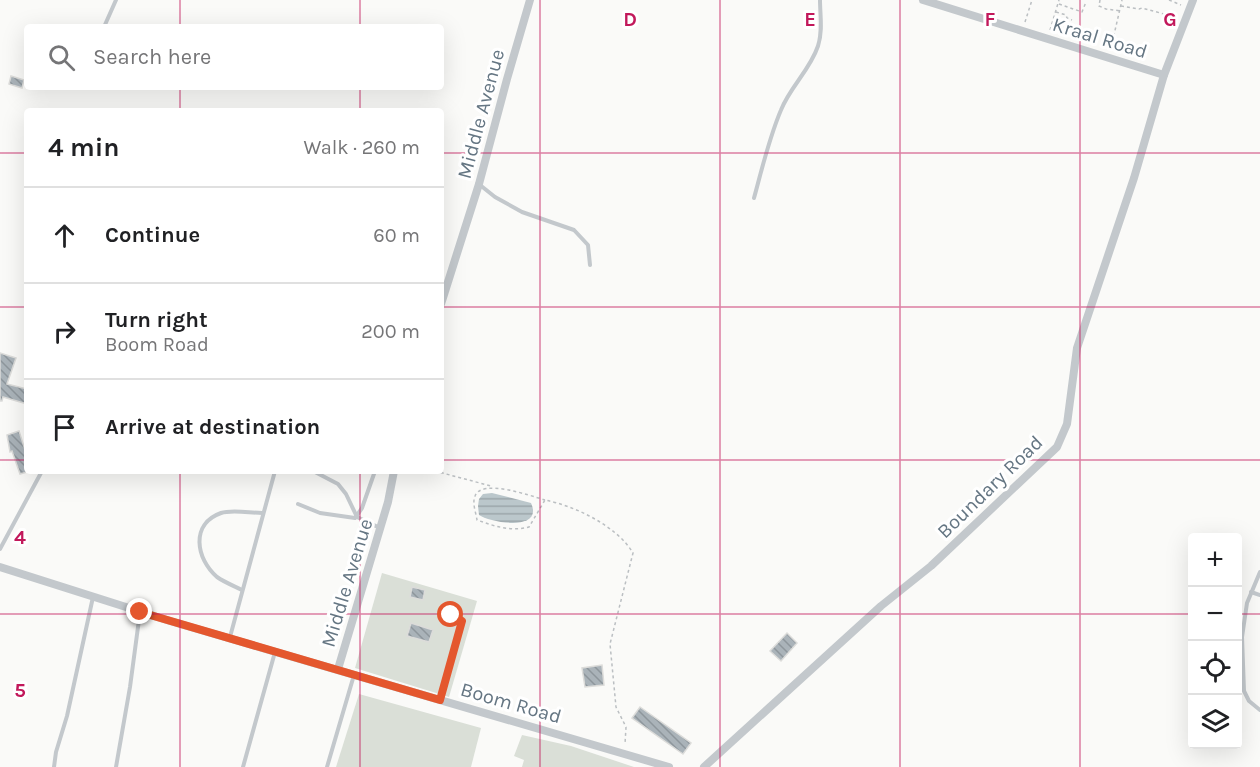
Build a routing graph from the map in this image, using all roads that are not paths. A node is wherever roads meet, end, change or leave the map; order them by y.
1 (116, 0) edge
2 (530, 0) edge
3 (820, 0) edge
4 (923, 0) edge
5 (1192, 4) edge
6 (105, 24) edge
7 (1164, 75) junction
8 (479, 184) junction
9 (754, 198) dead end
10 (590, 265) dead end
11 (444, 295) edge
12 (40, 474) edge
13 (274, 474) edge
14 (319, 474) edge
15 (374, 474) edge
16 (393, 474) edge
17 (298, 504) dead end
18 (262, 513) junction
19 (357, 516) junction
20 (381, 528) junction
21 (0, 549) edge
22 (0, 567) edge
23 (1260, 572) edge
24 (242, 590) junction
25 (1251, 592) junction
26 (1260, 595) edge
27 (94, 596) junction
28 (140, 612) junction
29 (230, 638) junction
30 (276, 651) junction
31 (338, 669) junction
32 (354, 674) junction
33 (1260, 710) edge
34 (54, 767) edge
35 (116, 767) edge
36 (243, 767) edge
37 (327, 767) edge
38 (669, 767) edge
39 (704, 767) edge

1 - 6 lane
2 - 8 street, Middle Avenue
3 - 9 lane
4 - 7 street, Kraal Road
5 - 7 street, Boundary Road
7 - 39 street, Boundary Road
8 - 10 lane
8 - 11 street, Middle Avenue
12 - 21 lane
13 - 18 lane
14 - 19 lane
15 - 19 lane
16 - 20 street, Middle Avenue
17 - 19 lane
18 - 24 lane
18 - 24 lane
19 - 20 lane
20 - 31 street, Middle Avenue
22 - 27 street, Boom Road
23 - 25 lane
24 - 29 lane
25 - 26 lane
25 - 33 lane
27 - 28 street, Boom Road
27 - 34 lane
28 - 29 street, Boom Road
28 - 35 lane
29 - 30 street, Boom Road
30 - 31 street, Boom Road
30 - 36 lane
31 - 32 street, Boom Road
32 - 37 lane
32 - 38 street, Boom Road

